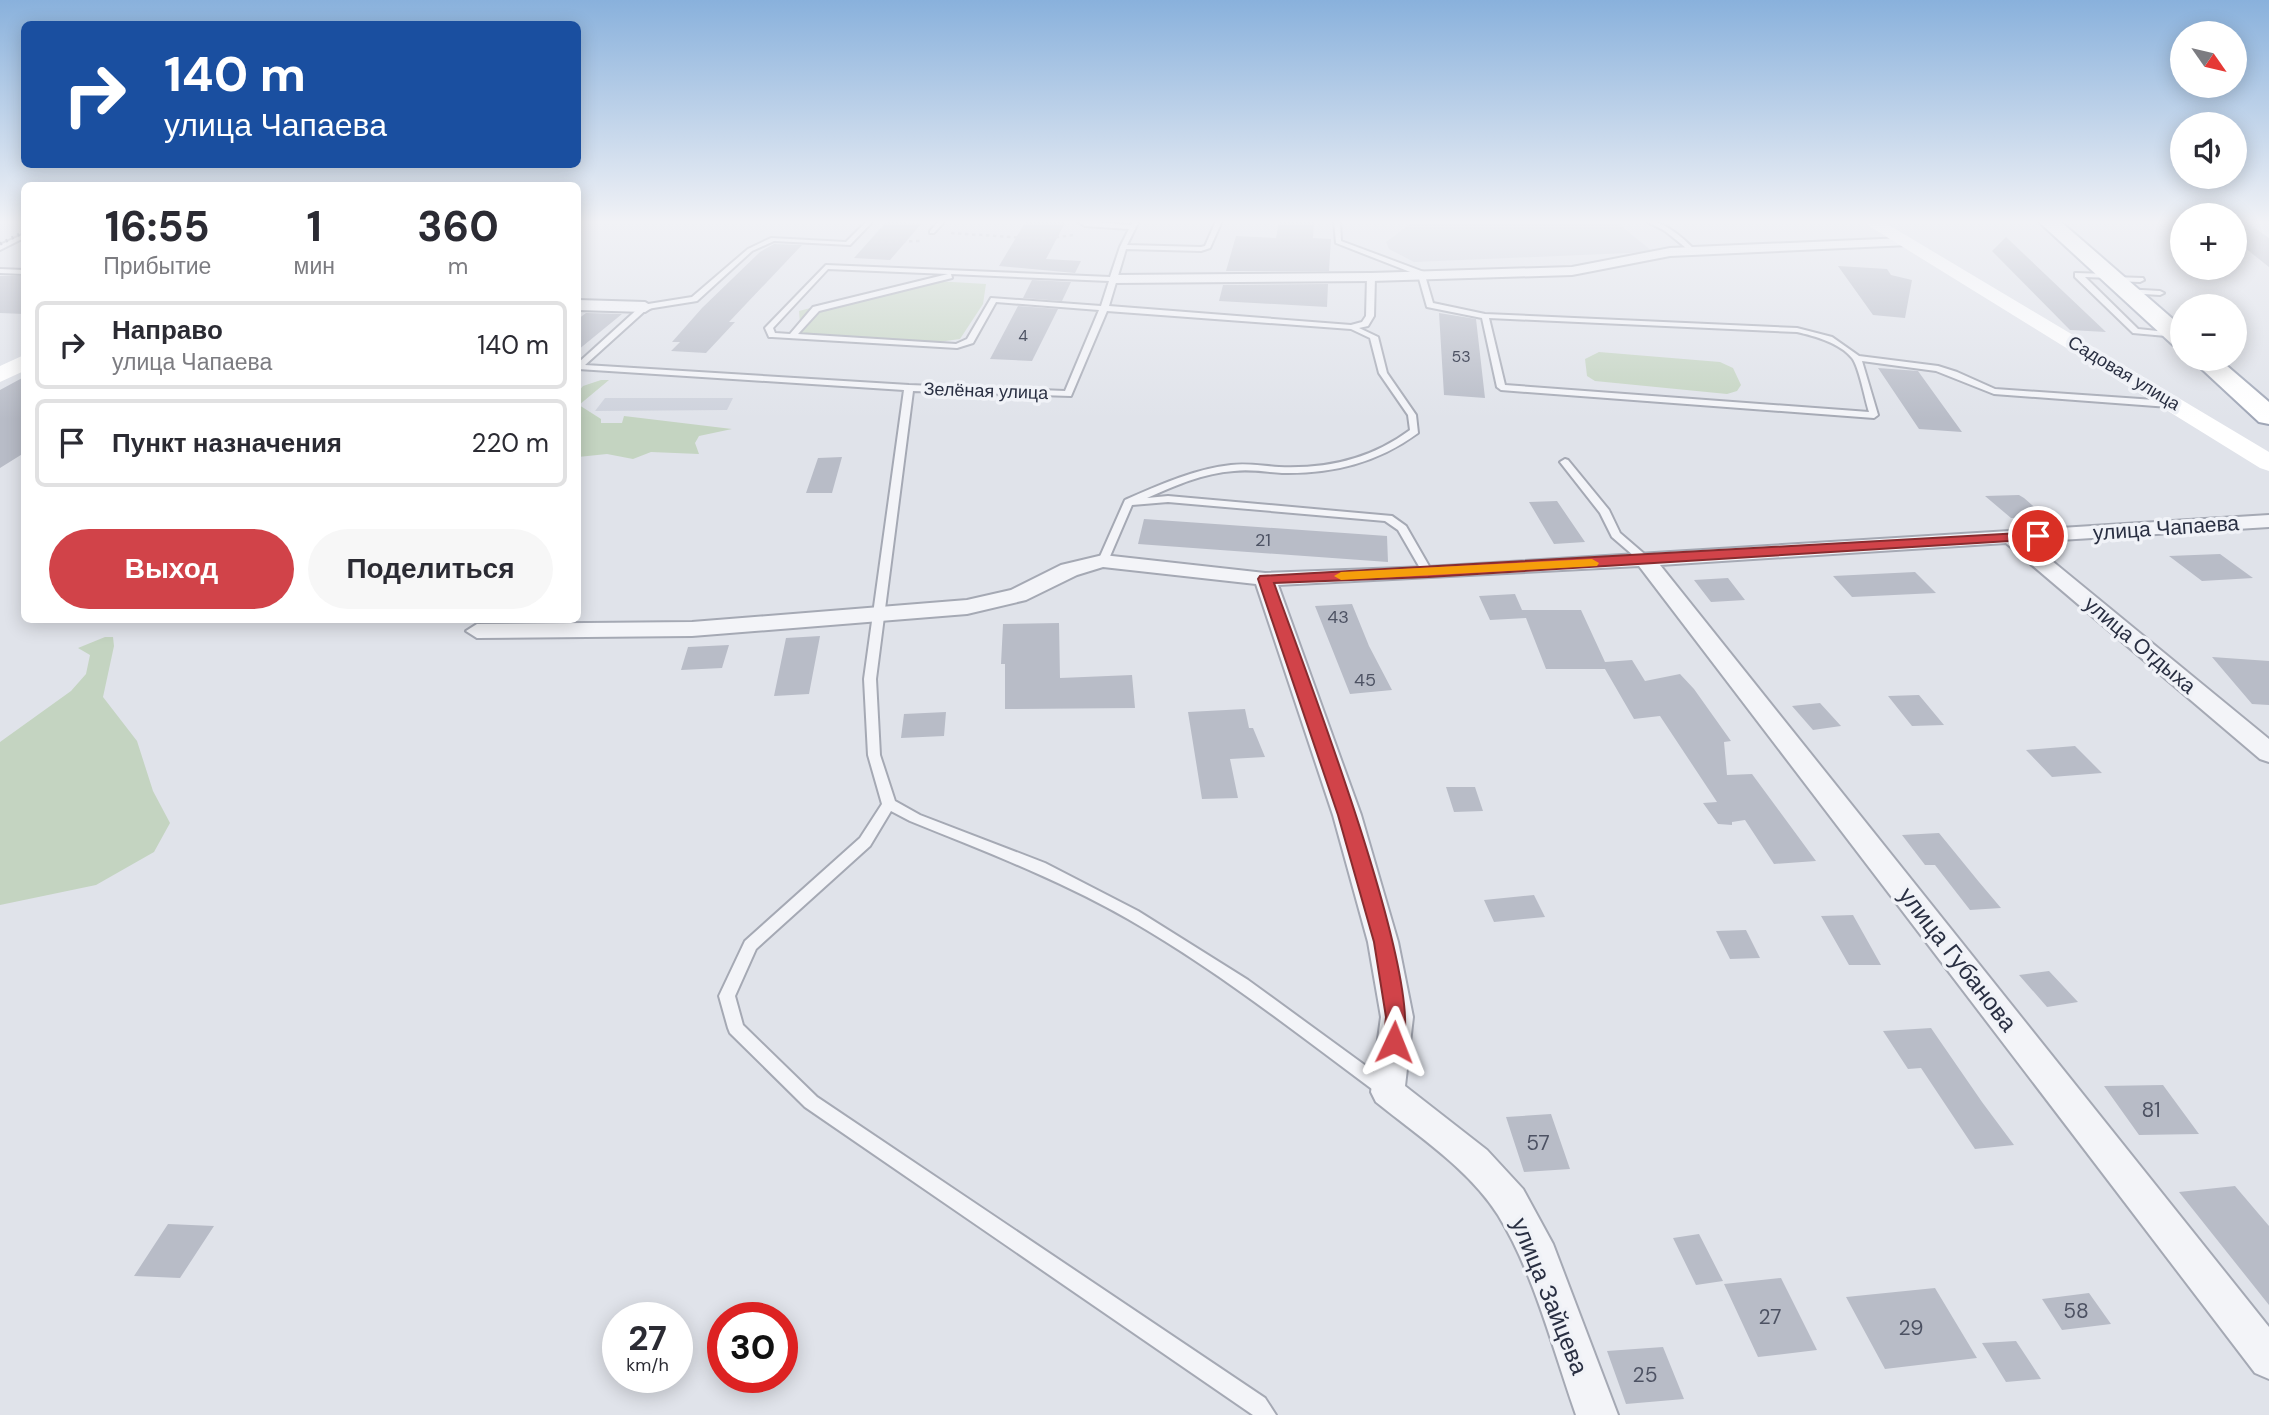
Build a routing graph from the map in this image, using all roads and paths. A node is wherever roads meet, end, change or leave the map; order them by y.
1 (708, 287) edge
2 (807, 287) edge
3 (906, 287) edge
4 (1111, 287) edge
5 (1371, 287) edge
6 (1425, 287) edge
7 (1980, 287) edge
8 (2090, 287) edge
9 (2129, 287) edge
10 (2142, 287) edge
11 (2160, 293) dead end
12 (581, 305) edge
13 (1105, 306) junction
14 (645, 307) junction
15 (1485, 316) junction
16 (1350, 327) junction
17 (2170, 327) edge
18 (792, 336) junction
19 (2170, 336) edge
20 (1857, 358) junction
21 (21, 364) edge
22 (581, 364) edge
23 (581, 367) edge
24 (2218, 371) edge
25 (0, 375) edge
26 (909, 388) junction
27 (2176, 404) junction
28 (2269, 416) edge
29 (1565, 462) dead end
30 (2269, 463) edge
31 (1128, 502) junction
32 (2269, 521) edge
33 (2012, 538) junction
34 (1645, 560) junction
35 (1102, 561) junction
36 (1428, 573) junction
37 (1265, 579) junction
38 (879, 613) junction
39 (482, 623) edge
40 (2269, 753) edge
41 (889, 804) junction
42 (1388, 1092) junction
43 (2269, 1359) edge
44 (1266, 1415) edge
45 (1597, 1415) edge

1 - 14 lane
2 - 18 lane
3 - 18 lane
4 - 13 lane, Зелёная улица
5 - 16 lane
6 - 15 lane
7 - 27 street, Садовая улица
8 - 19 lane
9 - 17 main road
10 - 11 lane
12 - 14 street
13 - 16 lane
13 - 18 lane
13 - 26 lane, Зелёная улица
14 - 22 lane, Зелёная улица
15 - 20 lane
15 - 20 lane
16 - 31 lane
20 - 27 lane
21 - 25 street
23 - 26 lane, Зелёная улица
24 - 28 main road
26 - 38 lane
27 - 30 street, Садовая улица
29 - 34 lane
31 - 35 lane
31 - 36 lane
32 - 33 street, улица Чапаева
33 - 34 street, улица Чапаева
33 - 40 street, улица Отдыха
34 - 36 street, улица Чапаева
34 - 43 street, улица Губанова
35 - 37 street, улица Чапаева
35 - 38 street
36 - 37 street, улица Чапаева
37 - 42 street
38 - 39 street
38 - 41 lane
41 - 42 lane
41 - 44 lane
42 - 45 street, улица Зайцева

